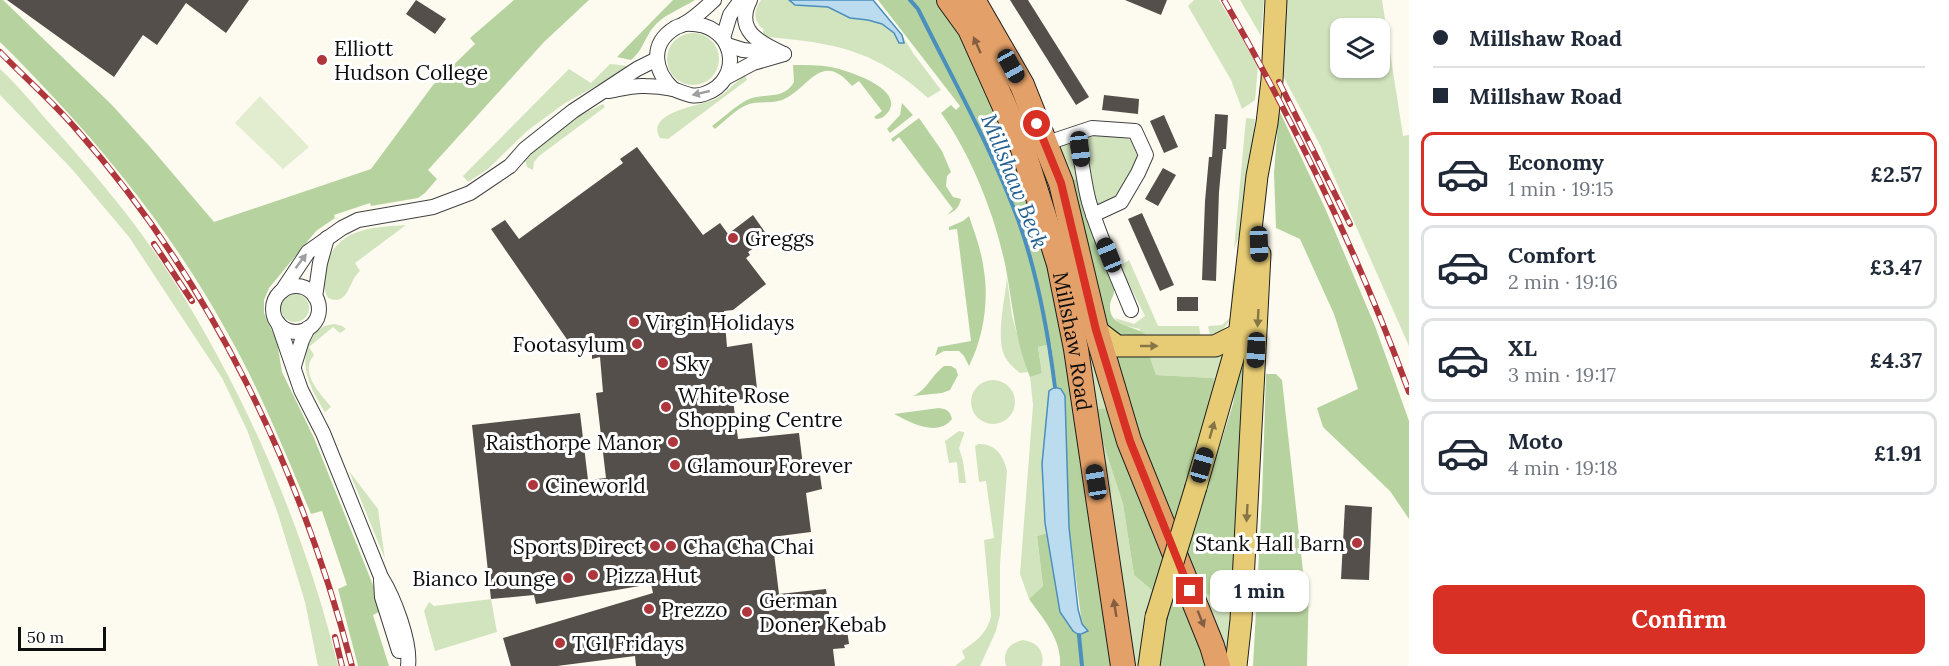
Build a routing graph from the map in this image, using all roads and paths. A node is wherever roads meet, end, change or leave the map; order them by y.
1 (714, 0) edge
2 (741, 0) edge
3 (750, 0) edge
4 (949, 0) edge
5 (973, 0) edge
6 (1276, 0) edge
7 (684, 24) junction
8 (725, 41) junction
9 (784, 54) junction
10 (657, 59) junction
11 (725, 78) junction
12 (673, 89) junction
13 (603, 91) junction
14 (1075, 134) junction
15 (1044, 144) junction
16 (1257, 176) junction
17 (1093, 215) junction
18 (327, 238) junction
19 (282, 291) junction
20 (315, 297) junction
21 (1131, 310) dead end
22 (1086, 316) junction
23 (278, 323) junction
24 (308, 328) junction
25 (1239, 334) junction
26 (294, 366) junction
27 (408, 666) edge
28 (1124, 666) edge
29 (1149, 666) edge
30 (1218, 666) edge
31 (1236, 666) edge

1 - 7 street
2 - 8 street
3 - 9 street
22 -> 4 highway, Millshaw Road
5 - 15 highway, Millshaw Road
6 - 16 main road
7 - 8 street
7 - 10 street
8 - 9 street
8 - 11 street
9 - 11 street
10 - 12 street
10 - 13 street
11 -> 12 street
12 - 13 street
13 - 18 street
14 - 15 street
14 - 17 street
14 - 17 street
15 - 22 highway, Millshaw Road
16 - 25 main road
16 -> 31 main road
17 - 21 street
19 -> 18 street
18 - 20 street
19 - 20 street
19 - 23 street
20 - 24 street
22 -> 25 main road
28 -> 22 highway, Millshaw Road
22 -> 30 highway, Millshaw Road
23 - 24 street
23 - 26 street
24 - 26 street
29 -> 25 main road, bridge
26 - 27 street

